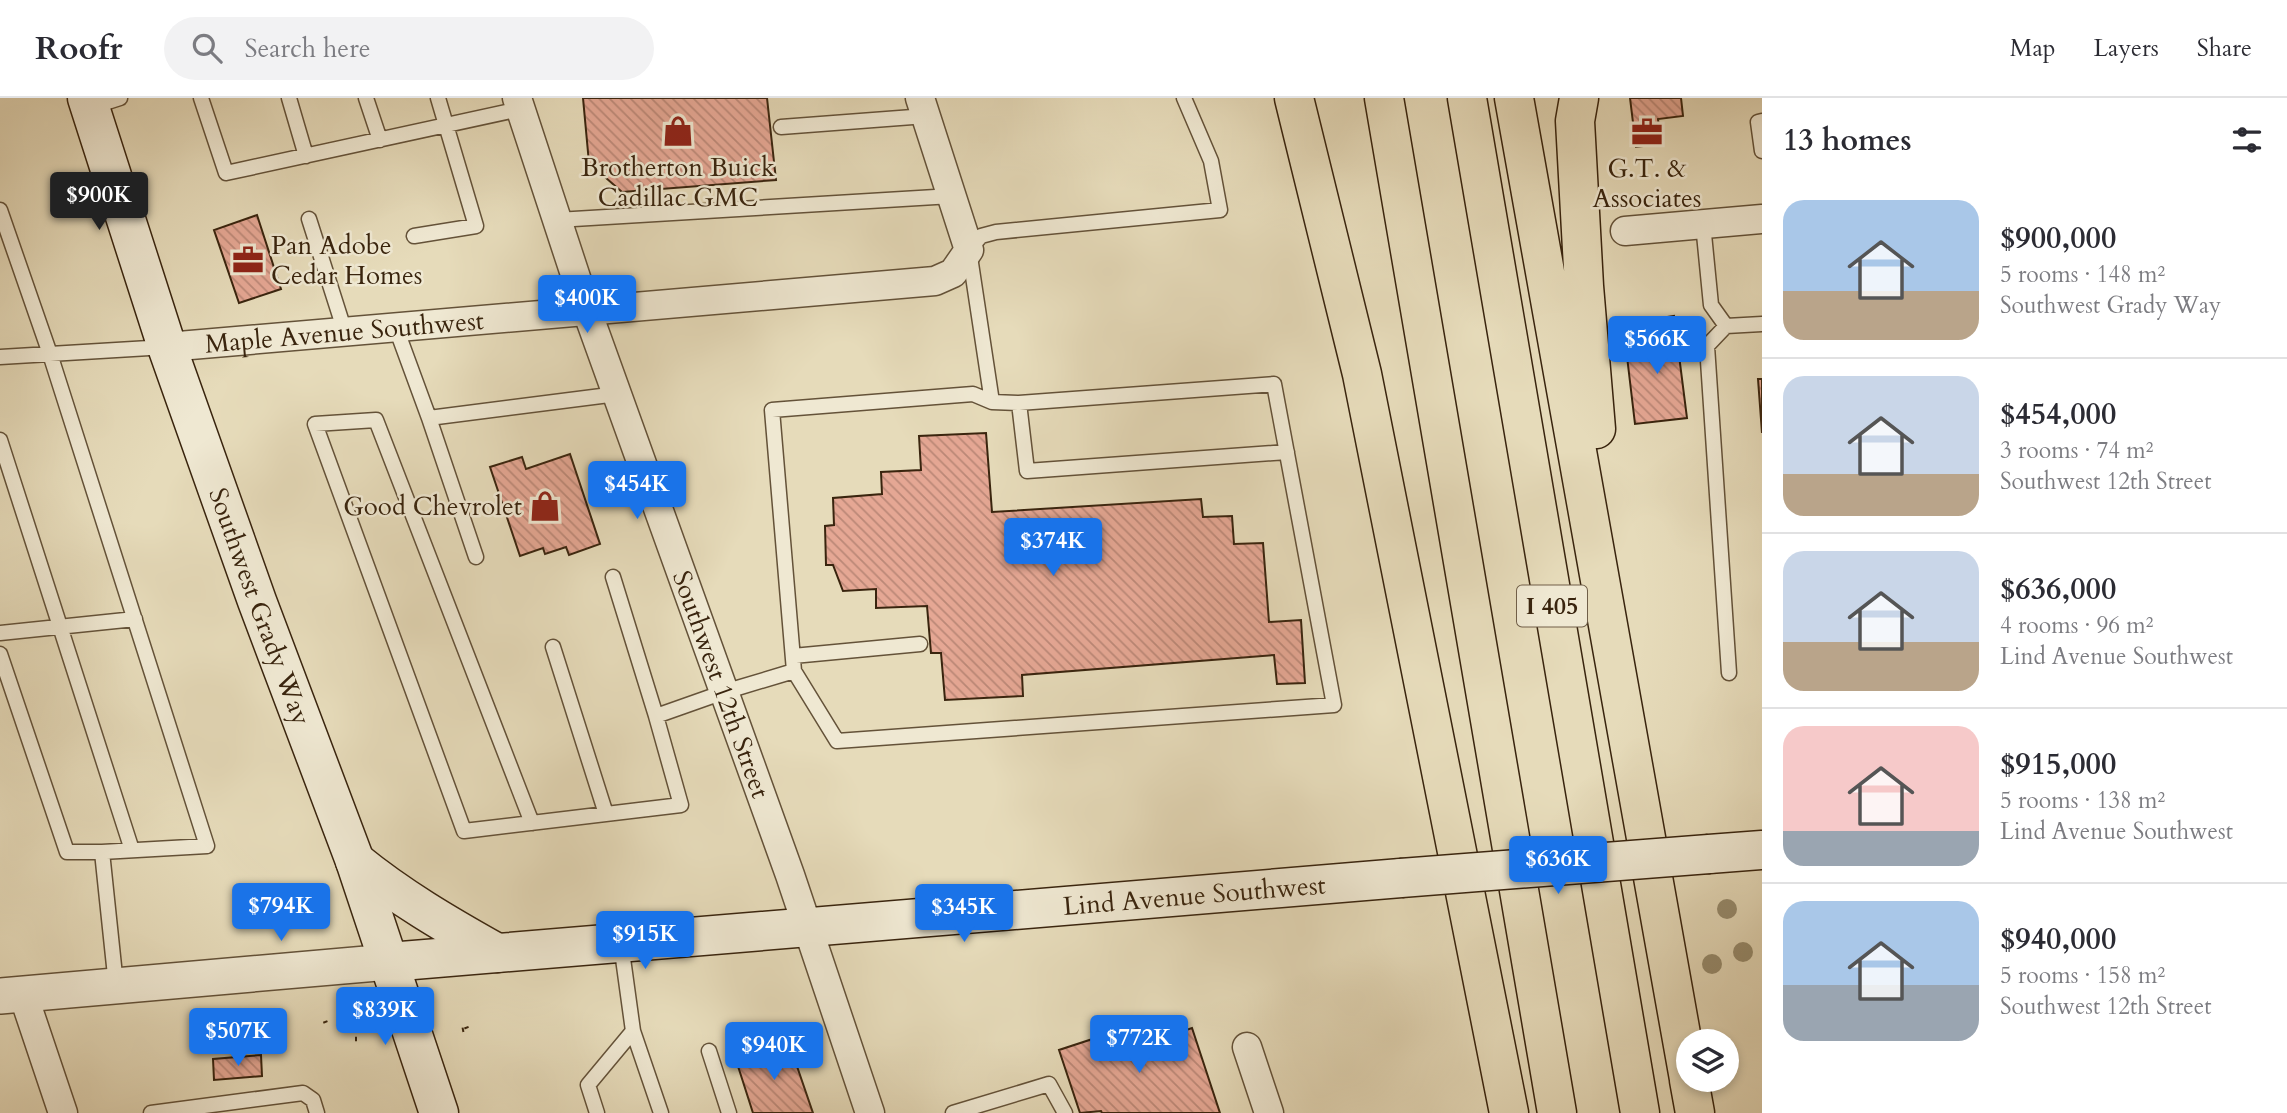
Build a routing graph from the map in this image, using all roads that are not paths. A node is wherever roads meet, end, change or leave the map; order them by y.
1 (201, 98) edge
2 (289, 98) edge
3 (366, 98) edge
4 (438, 98) edge
5 (1184, 98) edge
6 (1294, 98) edge
7 (1384, 98) edge
8 (1468, 98) edge
9 (1514, 98) edge
10 (1579, 98) edge
11 (99, 101) edge
12 (519, 103) edge
13 (923, 107) edge
14 (1762, 121) edge
15 (447, 125) junction
16 (781, 127) dead end
17 (380, 139) junction
18 (1762, 152) edge
19 (306, 156) junction
20 (952, 196) junction
21 (0, 210) edge
22 (309, 219) dead end
23 (1762, 219) edge
24 (557, 220) junction
25 (1703, 224) junction
26 (1625, 230) dead end
27 (414, 236) dead end
28 (969, 250) junction
29 (587, 311) junction
30 (1762, 324) edge
31 (1726, 326) junction
32 (396, 328) junction
33 (345, 332) junction
34 (167, 347) junction
35 (50, 354) junction
36 (0, 357) edge
37 (617, 394) junction
38 (992, 402) junction
39 (1019, 403) junction
40 (429, 418) junction
41 (0, 440) edge
42 (1287, 452) junction
43 (476, 557) dead end
44 (613, 578) dead end
45 (135, 619) junction
46 (60, 626) junction
47 (0, 633) edge
48 (920, 644) dead end
49 (553, 647) dead end
50 (0, 654) edge
51 (793, 664) junction
52 (1729, 673) dead end
53 (724, 692) junction
54 (656, 716) junction
55 (606, 814) junction
56 (532, 823) junction
57 (1762, 849) edge
58 (132, 850) junction
59 (102, 852) junction
60 (355, 861) junction
61 (809, 928) junction
62 (621, 943) junction
63 (497, 953) junction
64 (388, 962) junction
65 (116, 986) junction
66 (1673, 989) junction
67 (12, 995) edge
68 (1680, 1029) edge
69 (634, 1031) junction
70 (1247, 1047) dead end
71 (709, 1051) dead end
72 (1691, 1092) edge
73 (64, 1113) edge
74 (151, 1113) edge
75 (317, 1113) edge
76 (439, 1113) edge
77 (597, 1113) edge
78 (661, 1113) edge
79 (729, 1113) edge
80 (870, 1113) edge
81 (953, 1113) edge
82 (1065, 1113) edge
83 (1269, 1113) edge
84 (1509, 1113) edge
85 (1557, 1113) edge
86 (1640, 1113) edge
87 (1695, 1113) edge

1 - 19 lane
2 - 19 lane
3 - 17 lane
4 - 15 lane
5 - 28 lane
6 - 84 highway
7 - 85 highway
8 - 86 highway, I 405
9 - 66 highway
10 - 66 highway
11 - 34 main road, Southwest Grady Way
12 - 15 lane
12 - 24 street, Southwest 12th Street
13 - 16 lane
13 - 20 street
14 - 18 lane
15 - 17 lane
15 - 27 lane
17 - 19 lane
20 - 24 lane
20 - 28 street
21 - 35 lane
22 - 33 lane
23 - 25 street
24 - 29 street, Southwest 12th Street
25 - 26 street
25 - 31 lane
28 - 29 street, Maple Avenue Southwest
28 - 38 lane
29 - 32 street, Maple Avenue Southwest
29 - 37 street, Southwest 12th Street
30 - 31 lane
31 - 52 lane
32 - 33 street, Maple Avenue Southwest
32 - 40 lane
33 - 34 street, Maple Avenue Southwest
34 - 35 lane
34 - 60 main road, Southwest Grady Way
35 - 36 lane
35 - 45 lane
37 - 40 lane
37 - 53 street, Southwest 12th Street
38 - 39 lane
38 - 51 lane
39 - 42 lane
39 - 42 lane
40 - 43 lane
41 - 46 lane
42 - 51 lane
44 - 54 lane
45 - 46 lane
45 - 58 lane
46 - 47 lane
46 - 58 lane
48 - 51 lane
49 - 55 lane
50 - 59 lane
51 - 53 lane
53 - 54 lane
53 - 61 street, Southwest 12th Street
54 - 55 lane
55 - 56 lane
56 - 56 lane
57 - 61 main road, Lind Avenue Southwest, bridge
58 - 59 lane
59 - 65 lane
60 - 63 main road
60 - 64 main road, Southwest Grady Way
61 - 62 main road, Lind Avenue Southwest
61 - 80 street, Southwest 12th Street
62 - 63 main road, Lind Avenue Southwest
62 - 69 lane
63 - 64 main road, Lind Avenue Southwest
64 - 65 street, Lind Avenue Southwest
64 - 76 main road, Southwest Grady Way
65 - 67 street, Lind Avenue Southwest
66 - 68 highway
67 - 73 street
69 - 77 lane
69 - 78 lane
70 - 83 street
71 - 79 lane
72 - 87 highway
74 - 75 lane
81 - 82 lane

